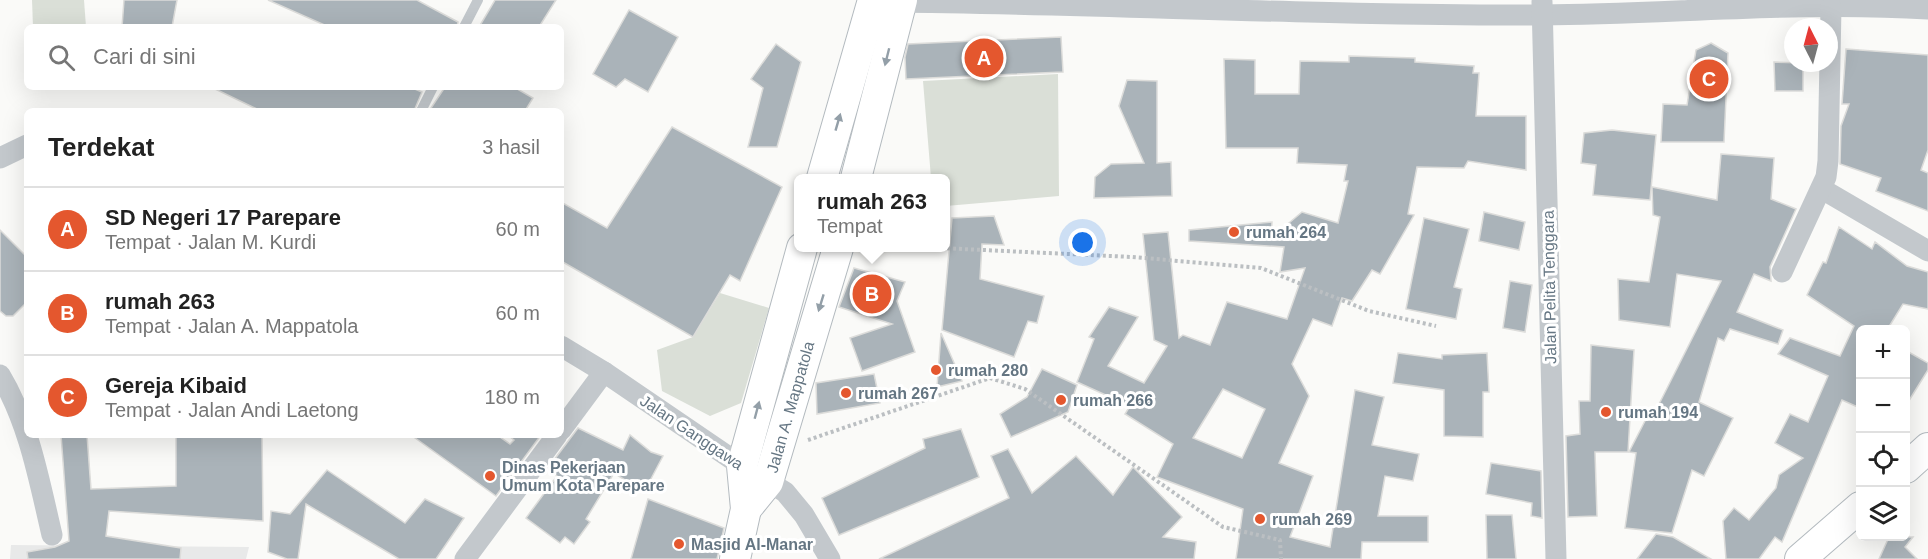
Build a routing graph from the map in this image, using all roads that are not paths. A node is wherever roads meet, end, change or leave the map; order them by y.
1 (478, 0) edge
2 (883, 1) edge
3 (1903, 4) edge
4 (1210, 5) edge
5 (1542, 7) edge
6 (1831, 7) junction
7 (1928, 9) edge
8 (466, 24) edge
9 (432, 90) edge
10 (422, 108) edge
11 (24, 146) edge
12 (0, 158) edge
13 (823, 174) edge
14 (857, 174) edge
15 (1822, 189) junction
16 (1928, 251) edge
17 (801, 252) edge
18 (837, 252) edge
19 (1782, 272) dead end
20 (564, 348) edge
21 (604, 372) junction
22 (0, 375) edge
23 (564, 425) edge
24 (24, 428) edge
25 (28, 438) edge
26 (555, 438) edge
27 (1928, 448) edge
28 (1910, 464) edge
29 (742, 466) junction
30 (768, 482) junction
31 (746, 509) junction
32 (1856, 510) edge
33 (52, 535) dead end
34 (465, 559) edge
35 (735, 559) edge
36 (830, 559) edge
37 (1556, 559) edge
38 (1800, 559) edge

1 - 8 lane
2 - 4 street
13 -> 2 street
2 -> 14 street
3 - 6 street
3 - 7 street
4 - 5 street
5 - 6 street
5 - 37 street, Jalan Pelita Tenggara
6 - 15 street
9 - 10 lane
11 - 12 street
15 - 16 street
15 - 19 street
29 -> 17 street, Jalan A. Mappatola
18 -> 30 street, Jalan A. Mappatola
20 - 21 street, Jalan Ganggawa
21 - 23 street
21 - 29 street, Jalan Ganggawa
22 - 24 street
25 - 33 street
26 - 34 street
27 - 28 street
29 - 30 street, Jalan Ganggawa
29 - 31 street, Jalan A. Mappatola
30 - 31 street, Jalan A. Mappatola
30 - 36 street, Jalan Ganggawa
31 - 35 street
32 - 38 street

